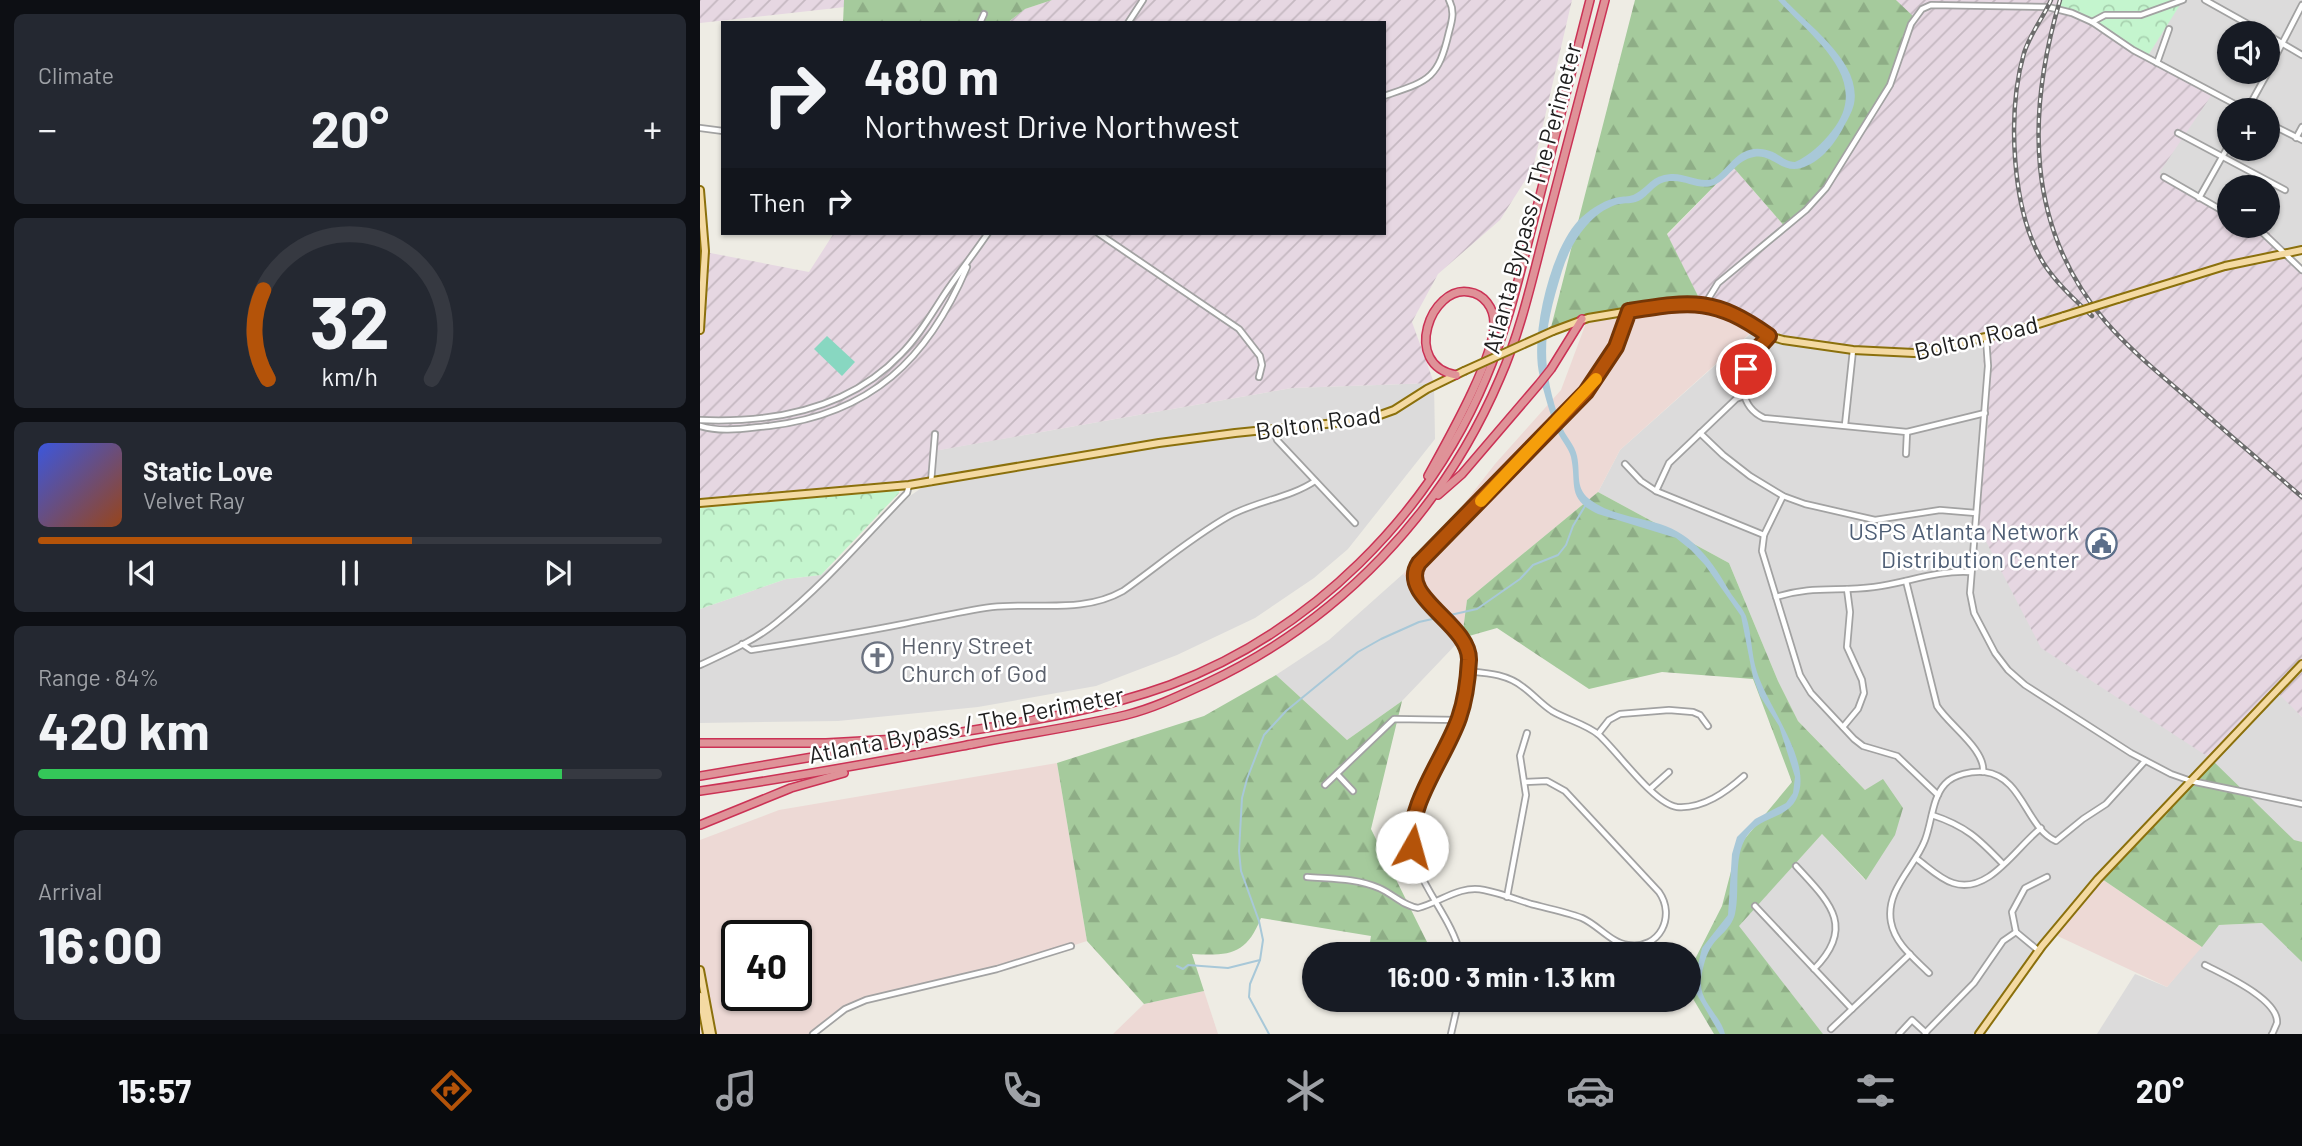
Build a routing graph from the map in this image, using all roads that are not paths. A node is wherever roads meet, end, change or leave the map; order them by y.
1 (1143, 0) edge
2 (1449, 0) edge
3 (1590, 0) edge
4 (1605, 0) edge
5 (2183, 0) edge
6 (2205, 0) edge
7 (2302, 5) edge
8 (984, 14) dead end
9 (981, 21) edge
10 (1129, 21) edge
11 (2243, 21) edge
12 (2092, 22) junction
13 (2169, 29) dead end
14 (2280, 41) edge
15 (2283, 43) junction
16 (2280, 49) edge
17 (2302, 55) edge
18 (2157, 63) junction
19 (1386, 95) edge
20 (2223, 98) edge
21 (2302, 127) edge
22 (700, 128) edge
23 (2280, 129) edge
24 (721, 131) edge
25 (2178, 133) dead end
26 (2299, 139) edge
27 (2217, 153) edge
28 (2219, 161) edge
29 (2231, 161) edge
30 (2164, 177) dead end
31 (700, 190) edge
32 (2285, 190) dead end
33 (2199, 198) junction
34 (2217, 208) edge
35 (987, 235) edge
36 (1101, 235) edge
37 (2269, 238) edge
38 (2302, 250) edge
39 (2285, 252) junction
40 (969, 261) junction
41 (2302, 270) edge
42 (1704, 304) junction
43 (1629, 311) junction
44 (1582, 319) junction
45 (700, 330) edge
46 (1769, 336) junction
47 (1986, 338) junction
48 (1853, 350) junction
49 (1456, 375) junction
50 (1259, 377) dead end
51 (1744, 396) junction
52 (1985, 413) junction
53 (700, 414) edge
54 (700, 420) edge
55 (712, 420) junction
56 (1845, 426) junction
57 (700, 428) edge
58 (1273, 431) junction
59 (1907, 432) junction
60 (935, 433) dead end
61 (1700, 433) junction
62 (1906, 454) dead end
63 (1625, 464) dead end
64 (1315, 481) junction
65 (931, 482) junction
66 (909, 485) junction
67 (1656, 491) junction
68 (1783, 496) junction
69 (1430, 502) junction
70 (700, 503) edge
71 (1412, 504) junction
72 (1976, 513) junction
73 (1354, 523) dead end
74 (1764, 535) junction
75 (1970, 572) junction
76 (1906, 581) junction
77 (1847, 589) junction
78 (1776, 597) junction
79 (742, 645) junction
80 (2302, 664) edge
81 (700, 665) edge
82 (1468, 671) junction
83 (1458, 720) junction
84 (1708, 726) dead end
85 (1843, 727) junction
86 (1527, 733) dead end
87 (1598, 734) junction
88 (937, 736) junction
89 (700, 743) edge
90 (891, 761) junction
91 (2145, 761) junction
92 (1669, 772) dead end
93 (1983, 772) junction
94 (1337, 774) junction
95 (700, 776) edge
96 (1744, 776) dead end
97 (2190, 781) junction
98 (1525, 782) junction
99 (1325, 785) dead end
100 (1650, 789) junction
101 (700, 791) edge
102 (1353, 791) dead end
103 (1937, 795) junction
104 (2302, 804) edge
105 (1932, 815) junction
106 (700, 825) edge
107 (2041, 828) junction
108 (1917, 859) junction
109 (2003, 864) junction
110 (1796, 866) dead end
111 (1307, 877) dead end
112 (2047, 877) dead end
113 (1507, 897) junction
114 (1436, 902) junction
115 (1755, 906) dead end
116 (2016, 932) junction
117 (1456, 942) edge
118 (1072, 946) dead end
119 (2039, 951) junction
120 (1910, 954) junction
121 (2205, 965) dead end
122 (1814, 969) junction
123 (700, 970) edge
124 (1929, 973) dead end
125 (700, 996) edge
126 (1852, 1009) junction
127 (1456, 1012) edge
128 (1831, 1029) dead end
129 (1926, 1033) edge
130 (707, 1034) edge
131 (712, 1034) edge
132 (813, 1034) edge
133 (1451, 1034) edge
134 (1899, 1034) edge
135 (1979, 1034) edge
136 (2273, 1034) edge

1 - 10 street
2 - 19 street
3 - 71 highway, Atlanta Bypass / The Perimeter
4 - 69 highway, Atlanta Bypass / The Perimeter
5 - 12 street
6 - 11 street
7 - 15 street
8 - 9 street
12 - 18 street
12 - 42 street
13 - 18 street
14 - 15 street
15 - 16 street
15 - 17 street
18 - 20 street
21 - 26 street
22 - 24 street
23 - 26 street
25 - 27 street
28 - 33 street
29 - 32 street
30 - 33 street
31 - 45 main road
33 - 34 street
35 - 40 street
36 - 50 street
37 - 39 street
38 - 39 main road, Bolton Road
39 - 41 street
39 - 47 main road, Bolton Road, bridge
40 - 55 street
40 - 57 street
42 - 43 main road, Bolton Road
42 - 46 main road, Bolton Road
43 - 44 main road, Bolton Road
43 - 82 street
44 - 49 main road, Bolton Road, bridge
44 - 69 highway
46 - 48 main road, Bolton Road
46 - 51 street
47 - 48 main road, Bolton Road
47 - 52 street
48 - 56 street
49 - 58 main road, Bolton Road
49 - 71 highway
51 - 56 street
51 - 61 street
52 - 59 street
52 - 72 street
53 - 55 street
54 - 55 street
56 - 59 street
58 - 64 street
58 - 65 main road, Bolton Road
59 - 62 street
60 - 65 street
61 - 67 street
61 - 68 street
63 - 67 street
64 - 73 street
64 - 79 street
65 - 66 main road, Bolton Road
66 - 70 main road, Bolton Road
66 - 79 street
67 - 74 street
68 - 72 street
68 - 74 street
69 - 90 highway, Atlanta Bypass / The Perimeter
71 - 88 highway, Atlanta Bypass / The Perimeter
72 - 75 street
74 - 78 street
75 - 76 street
75 - 91 street
76 - 77 street
76 - 93 street
77 - 78 street
77 - 85 street
78 - 85 street
79 - 81 street
80 - 97 main road
82 - 83 street
82 - 87 street
83 - 94 street
83 - 114 street
84 - 87 street
85 - 103 street
86 - 98 street
87 - 100 street
88 - 89 highway
88 - 95 highway, Atlanta Bypass / The Perimeter
90 - 101 highway, Atlanta Bypass / The Perimeter
90 - 106 highway
91 - 97 street
91 - 107 street
92 - 100 street
93 - 103 street
93 - 107 street
94 - 99 street
94 - 102 street
96 - 100 street
97 - 104 street
97 - 119 main road
98 - 113 street
98 - 113 street
103 - 105 street
105 - 108 street
105 - 109 street
107 - 109 street
108 - 109 street
108 - 120 street
110 - 122 street
111 - 114 street
112 - 116 street
113 - 114 street
114 - 117 street
115 - 122 street
116 - 119 street
116 - 129 street
118 - 132 street
119 - 135 main road
120 - 124 street
120 - 126 street
121 - 136 street
122 - 126 street
123 - 131 main road
125 - 130 main road
126 - 128 street
127 - 133 street
129 - 134 street

